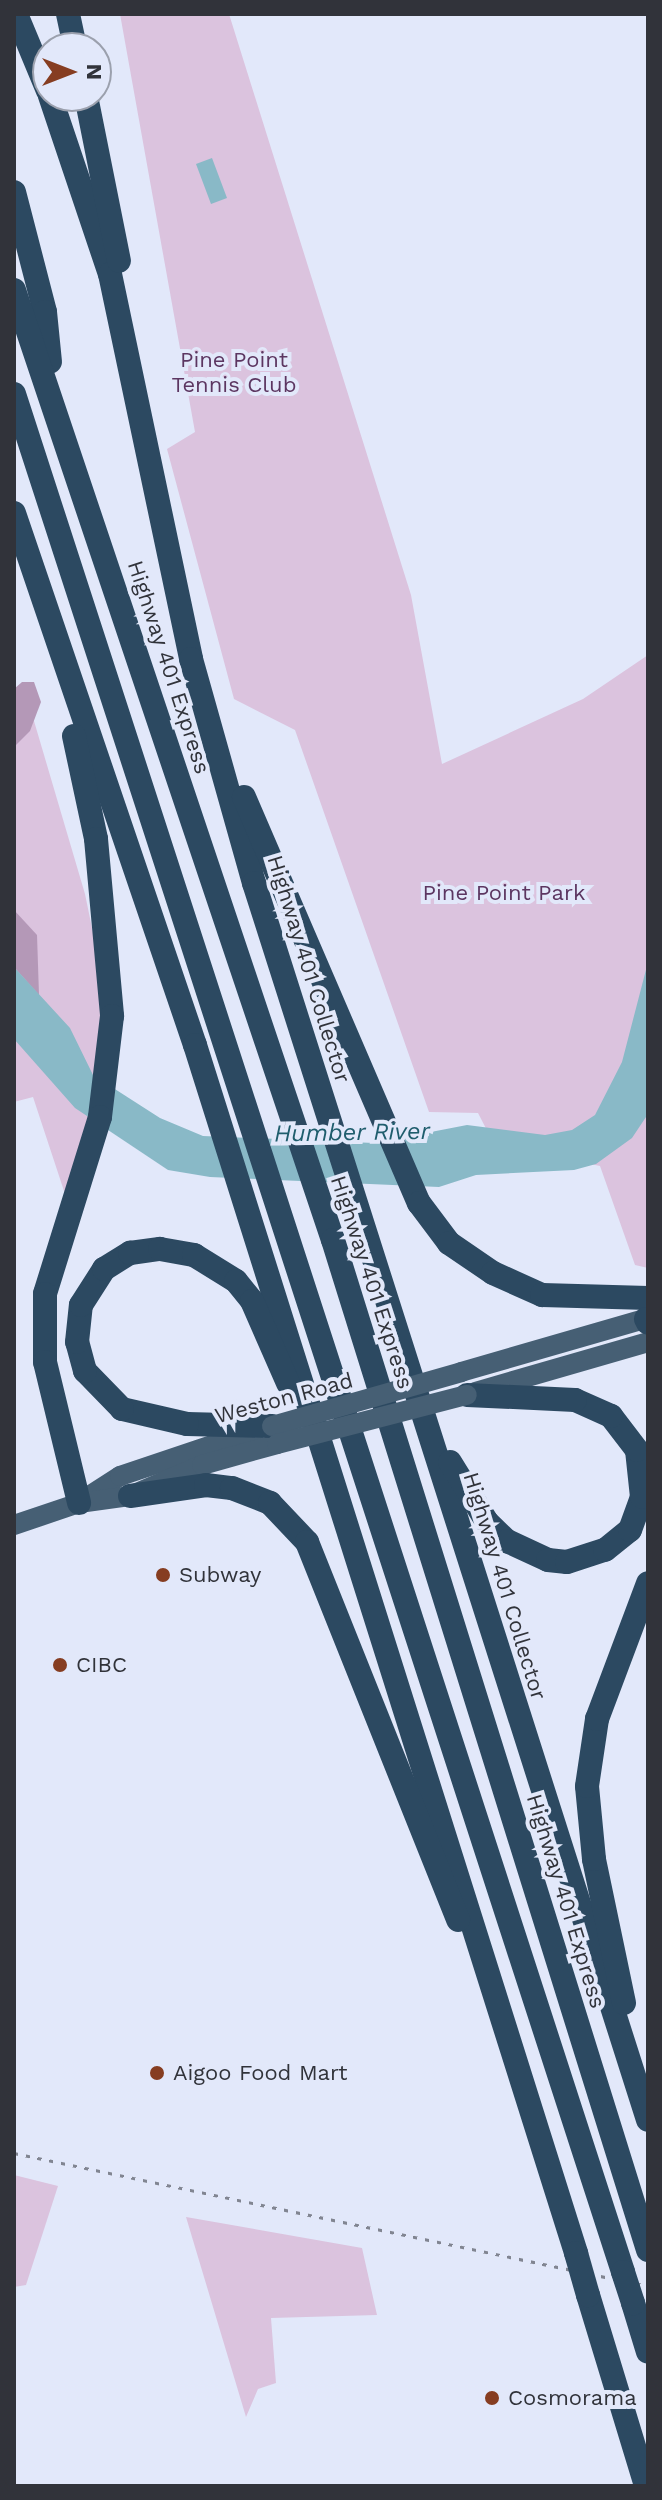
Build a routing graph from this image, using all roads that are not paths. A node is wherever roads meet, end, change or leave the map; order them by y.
1 (16, 14) edge
2 (32, 53) edge
3 (55, 112) edge
4 (89, 112) edge
5 (14, 192) edge
6 (14, 290) edge
7 (120, 318) junction
8 (14, 394) edge
9 (55, 400) junction
10 (14, 513) edge
11 (191, 659) junction
12 (65, 671) junction
13 (648, 1320) edge
14 (412, 1376) junction
15 (464, 1383) junction
16 (274, 1435) junction
17 (320, 1446) junction
18 (130, 1496) junction
19 (79, 1503) junction
20 (14, 1525) edge
21 (648, 1583) edge
22 (506, 2026) junction
23 (648, 2110) edge
24 (648, 2120) edge
25 (648, 2250) edge
26 (648, 2352) edge
27 (645, 2484) edge

1 - 2 highway, Highway 401 Collector
3 - 7 highway, Highway 401 Collector
4 - 7 highway
5 - 9 highway
6 - 9 highway, Highway 401 Express
7 - 11 highway, Highway 401 Collector
8 - 26 highway, bridge
9 - 25 highway, Highway 401 Express
10 - 12 highway
11 - 13 highway
11 - 14 highway, Highway 401 Collector
12 - 17 highway
12 - 19 highway
13 - 15 main road, Weston Road
14 - 15 highway
14 - 24 highway, Highway 401 Collector
15 - 16 main road, Weston Road, bridge
16 - 17 highway
16 - 18 main road, Weston Road
16 - 19 main road, Weston Road
17 - 22 highway
18 - 19 main road, Weston Road
18 - 22 highway
19 - 20 main road, Weston Road
21 - 23 highway
22 - 27 highway, bridge

